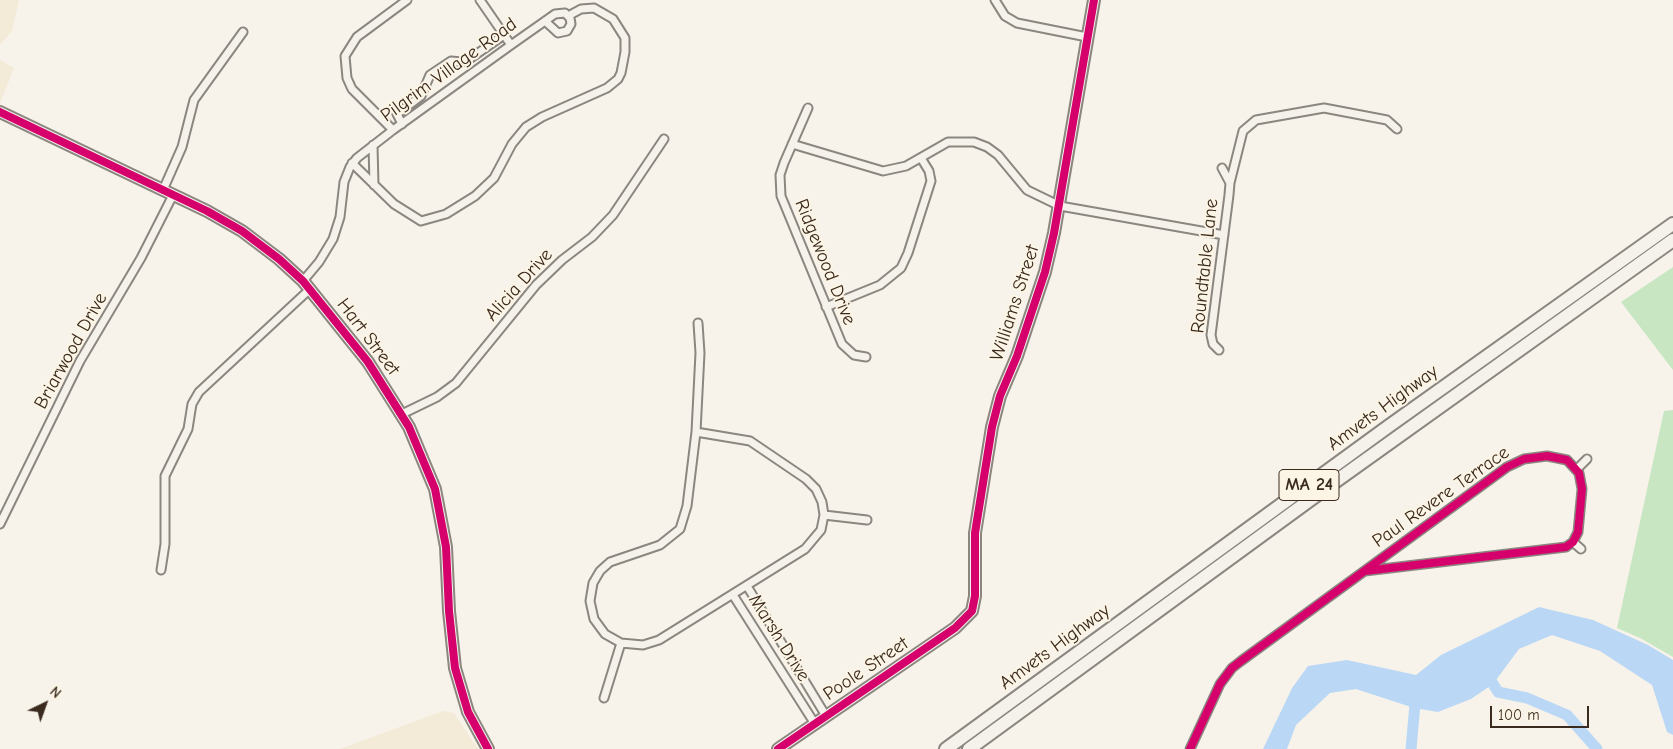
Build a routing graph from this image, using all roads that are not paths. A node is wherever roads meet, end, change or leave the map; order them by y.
1 (407, 0) edge
2 (480, 0) edge
3 (995, 0) edge
4 (1094, 0) edge
5 (568, 16) junction
6 (545, 21) junction
7 (243, 32) dead end
8 (504, 35) junction
9 (1087, 37) junction
10 (511, 45) junction
11 (808, 108) dead end
12 (0, 112) edge
13 (402, 124) junction
14 (393, 130) junction
15 (1397, 130) dead end
16 (664, 139) dead end
17 (792, 144) junction
18 (373, 145) junction
19 (921, 158) junction
20 (352, 163) junction
21 (1222, 168) dead end
22 (1230, 182) junction
23 (374, 185) junction
24 (168, 192) junction
25 (1060, 206) junction
26 (1673, 224) edge
27 (1224, 234) junction
28 (1673, 240) edge
29 (306, 285) junction
30 (826, 307) junction
31 (698, 323) dead end
32 (1219, 350) dead end
33 (866, 357) dead end
34 (402, 414) junction
35 (696, 432) junction
36 (1587, 459) dead end
37 (1577, 468) junction
38 (824, 515) junction
39 (867, 520) dead end
40 (0, 524) edge
41 (1573, 542) junction
42 (1581, 549) dead end
43 (161, 570) dead end
44 (1364, 571) junction
45 (747, 586) junction
46 (733, 595) junction
47 (970, 614) joint
48 (621, 643) junction
49 (604, 698) dead end
50 (826, 716) junction
51 (815, 724) junction
52 (488, 749) edge
53 (778, 749) edge
54 (946, 749) edge
55 (969, 749) edge
56 (1190, 749) edge

1 - 14 street
2 - 8 street
3 - 9 street
4 - 9 street, Williams Street
5 - 6 street, Pilgrim Village Road
5 - 6 street, Pilgrim Village Road
5 - 23 street, Pilgrim Village Road
6 - 10 street, Pilgrim Village Road
7 - 24 street, Briarwood Drive
8 - 10 street
8 - 13 street
9 - 25 street, Williams Street
10 - 13 street, Pilgrim Village Road
11 - 17 street, Ridgewood Drive
12 - 24 street, Hart Street
13 - 14 street, Pilgrim Village Road
14 - 18 street, Pilgrim Village Road
15 - 22 street, Roundtable Lane
16 - 34 street, Alicia Drive
17 - 19 street
17 - 30 street, Ridgewood Drive
18 - 20 street, Pilgrim Village Road
18 - 23 street, Pilgrim Village Road
19 - 25 street
19 - 30 street
20 - 23 street, Pilgrim Village Road
20 - 29 street, Pilgrim Village Road
21 - 22 street, Roundtable Lane
22 - 27 street, Roundtable Lane
24 - 29 street, Hart Street
24 - 40 street, Briarwood Drive
25 - 27 street
25 - 47 street, Williams Street
26 - 54 highway, Amvets Highway / MA 24
27 - 32 street, Roundtable Lane
28 - 55 highway, Amvets Highway / MA 24
29 - 34 street, Hart Street
29 - 43 street, Pilgrim Village Road
30 - 33 street, Ridgewood Drive
31 - 35 street
34 - 52 street, Hart Street
35 - 38 street
35 - 48 street
36 - 37 street
37 - 41 street
37 - 44 street, Paul Revere Terrace
38 - 39 street
38 - 45 street
41 - 42 street
41 - 44 street, Paul Revere Terrace
44 - 56 street, Paul Revere Terrace
45 - 46 street
45 - 50 street, Marsh Drive
46 - 48 street
46 - 51 street, Marsh Drive
47 - 50 street, Poole Street
48 - 49 street
50 - 51 street, Poole Street
51 - 53 street, Poole Street

